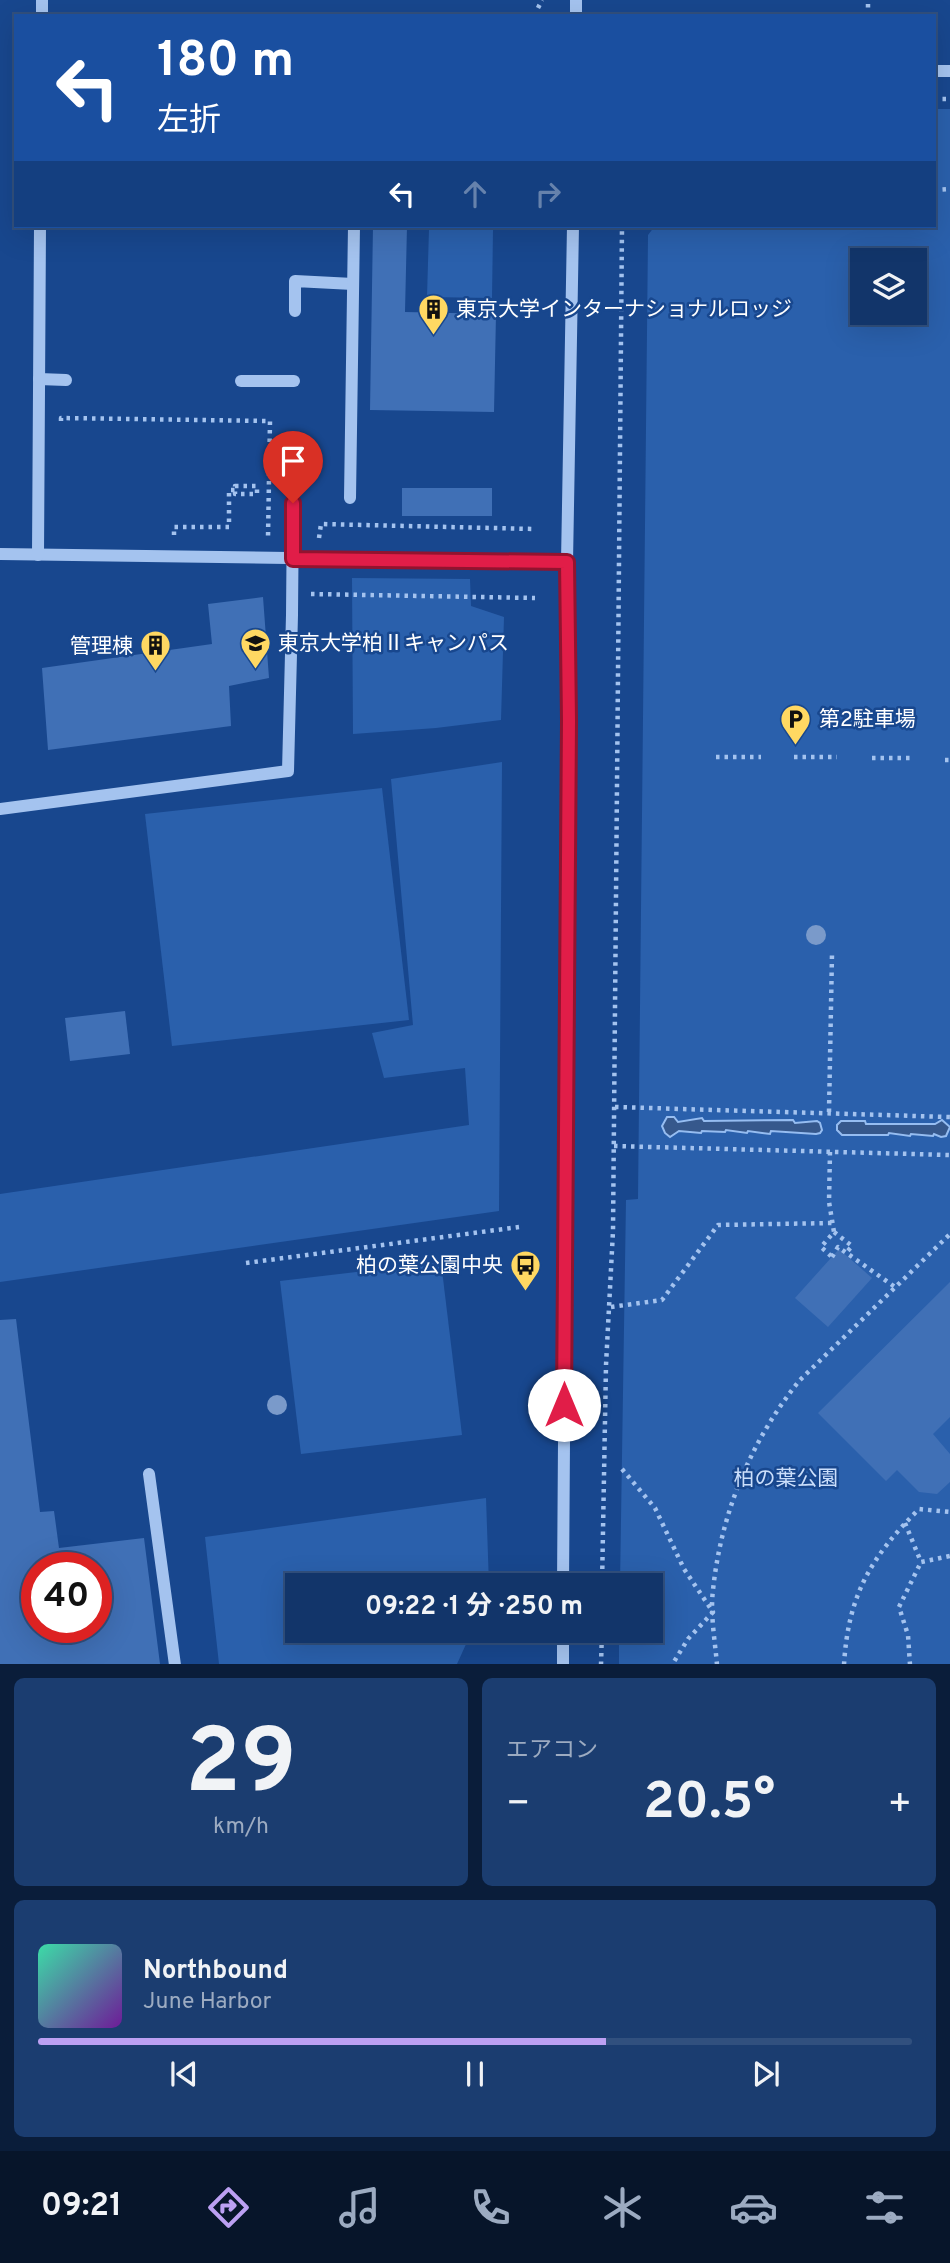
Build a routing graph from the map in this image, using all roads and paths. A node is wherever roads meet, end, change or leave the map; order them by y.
1 (542, 0) edge
2 (538, 8) dead end
3 (40, 228) edge
4 (354, 228) edge
5 (573, 228) edge
6 (622, 228) edge
7 (353, 284) junction
8 (295, 311) dead end
9 (39, 379) junction
10 (66, 380) dead end
11 (241, 381) dead end
12 (294, 381) dead end
13 (61, 431) dead end
14 (268, 490) junction
15 (350, 498) dead end
16 (293, 503) dead end
17 (535, 529) dead end
18 (174, 536) dead end
19 (268, 537) dead end
20 (308, 537) dead end
21 (0, 554) edge
22 (38, 555) junction
23 (293, 559) junction
24 (567, 562) junction
25 (293, 593) junction
26 (535, 598) dead end
27 (716, 757) dead end
28 (761, 757) dead end
29 (794, 757) dead end
30 (837, 757) dead end
31 (872, 758) dead end
32 (914, 758) dead end
33 (0, 808) edge
34 (832, 954) dead end
35 (615, 1107) junction
36 (829, 1112) junction
37 (950, 1116) edge
38 (614, 1146) junction
39 (830, 1152) junction
40 (950, 1155) edge
41 (833, 1223) junction
42 (519, 1227) dead end
43 (834, 1232) junction
44 (950, 1234) edge
45 (846, 1253) junction
46 (246, 1263) dead end
47 (895, 1287) junction
48 (611, 1307) junction
49 (622, 1469) dead end
50 (149, 1474) dead end
51 (950, 1512) edge
52 (905, 1523) junction
53 (950, 1556) edge
54 (920, 1562) junction
55 (563, 1573) edge
56 (603, 1573) edge
57 (713, 1612) junction
58 (563, 1643) edge
59 (602, 1643) edge
60 (175, 1664) edge
61 (563, 1664) edge
62 (601, 1664) edge
63 (672, 1664) edge
64 (717, 1664) edge
65 (844, 1664) edge
66 (910, 1664) edge

1 - 2 path
3 - 9 street
4 - 7 street
5 - 24 street
6 - 35 path
7 - 8 street
7 - 15 street
9 - 10 street
9 - 22 street
11 - 12 street
13 - 14 path
14 - 18 path
14 - 19 path
16 - 23 street
17 - 20 path
21 - 22 street
22 - 23 street
23 - 24 street
23 - 25 street
24 - 55 street
25 - 26 path
25 - 33 street
27 - 28 path
29 - 30 path
31 - 32 path
34 - 36 path
35 - 36 path
35 - 38 path
36 - 37 path
38 - 39 path
38 - 48 path
39 - 40 path
39 - 41 path
41 - 43 path
41 - 48 path
42 - 46 path
43 - 45 path
43 - 45 path
44 - 47 path
45 - 47 path
47 - 57 path
48 - 56 path
49 - 57 path
50 - 60 street
51 - 52 path
52 - 54 path
52 - 65 path
53 - 54 path
54 - 66 path
57 - 63 path
57 - 64 path
58 - 61 street
59 - 62 path

